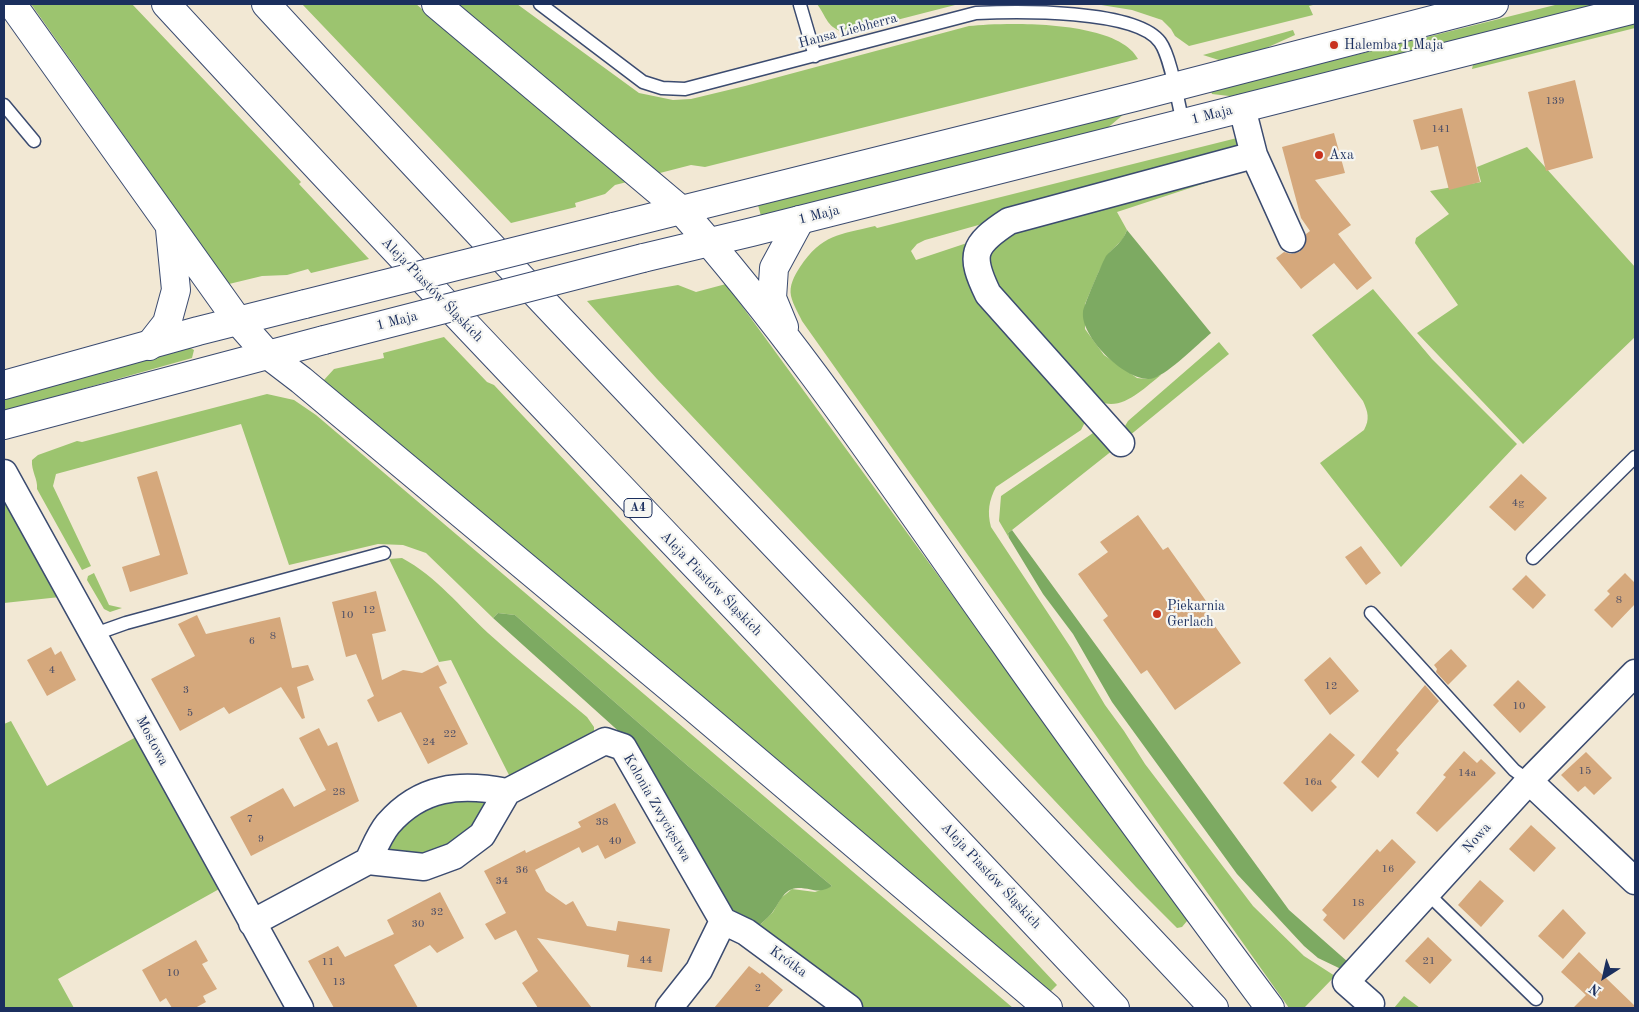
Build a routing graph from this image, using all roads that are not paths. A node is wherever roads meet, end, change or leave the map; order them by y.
1 (12, 4) edge
2 (166, 4) edge
3 (266, 4) edge
4 (436, 4) edge
5 (540, 4) edge
6 (1494, 4) edge
7 (800, 5) edge
8 (1635, 9) edge
9 (815, 56) junction
10 (1174, 87) junction
11 (4, 105) edge
12 (1242, 108) junction
13 (1183, 123) junction
14 (34, 141) dead end
15 (1254, 155) junction
16 (681, 210) junction
17 (800, 220) junction
18 (169, 225) junction
19 (1292, 239) dead end
20 (710, 243) junction
21 (238, 321) junction
22 (790, 345) junction
23 (149, 346) junction
24 (267, 354) junction
25 (4, 385) edge
26 (4, 425) edge
27 (1121, 443) dead end
28 (1635, 457) edge
29 (4, 473) edge
30 (384, 553) dead end
31 (1533, 558) dead end
32 (1371, 613) dead end
33 (94, 634) junction
34 (1635, 673) edge
35 (1530, 780) junction
36 (507, 792) junction
37 (368, 861) junction
38 (1635, 882) edge
39 (1427, 893) junction
40 (723, 921) junction
41 (252, 923) junction
42 (1536, 999) dead end
43 (1371, 1004) dead end
44 (300, 1008) edge
45 (669, 1008) edge
46 (849, 1008) edge
47 (1048, 1008) edge
48 (1115, 1008) edge
49 (1214, 1008) edge
50 (1270, 1008) edge

1 - 18 main road
2 - 48 main road, Aleja Piastów Śląskich / A4
3 - 49 main road
4 - 16 main road
5 - 9 lane, Hansa Liebherra
6 - 10 main road
7 - 9 lane
8 - 12 main road, 1 Maja
9 - 10 lane, Hansa Liebherra
10 - 13 lane, Hansa Liebherra
10 - 16 main road
11 - 14 lane
12 - 13 main road, 1 Maja
12 - 15 street
13 - 17 main road, 1 Maja
15 - 19 street
15 - 27 street
16 - 20 main road
16 - 21 main road, bridge
17 - 20 main road, 1 Maja
17 - 22 main road
18 - 21 main road
18 - 23 main road
20 - 22 main road
20 - 24 main road, 1 Maja, bridge
21 - 23 main road
21 - 24 main road
22 - 50 main road
23 - 25 main road
24 - 26 main road, 1 Maja
24 - 47 main road
28 - 31 lane
29 - 33 street, Mostowa
30 - 33 lane
32 - 35 lane
33 - 41 street, Mostowa
34 - 35 street, Nowa
35 - 38 street
35 - 39 street, Nowa
36 - 37 street
36 - 37 street
36 - 40 street, Kolonia Zwycięstwa
37 - 41 street
39 - 42 lane
39 - 43 street, Nowa
40 - 45 street
40 - 46 street, Krótka
41 - 44 street, Mostowa

